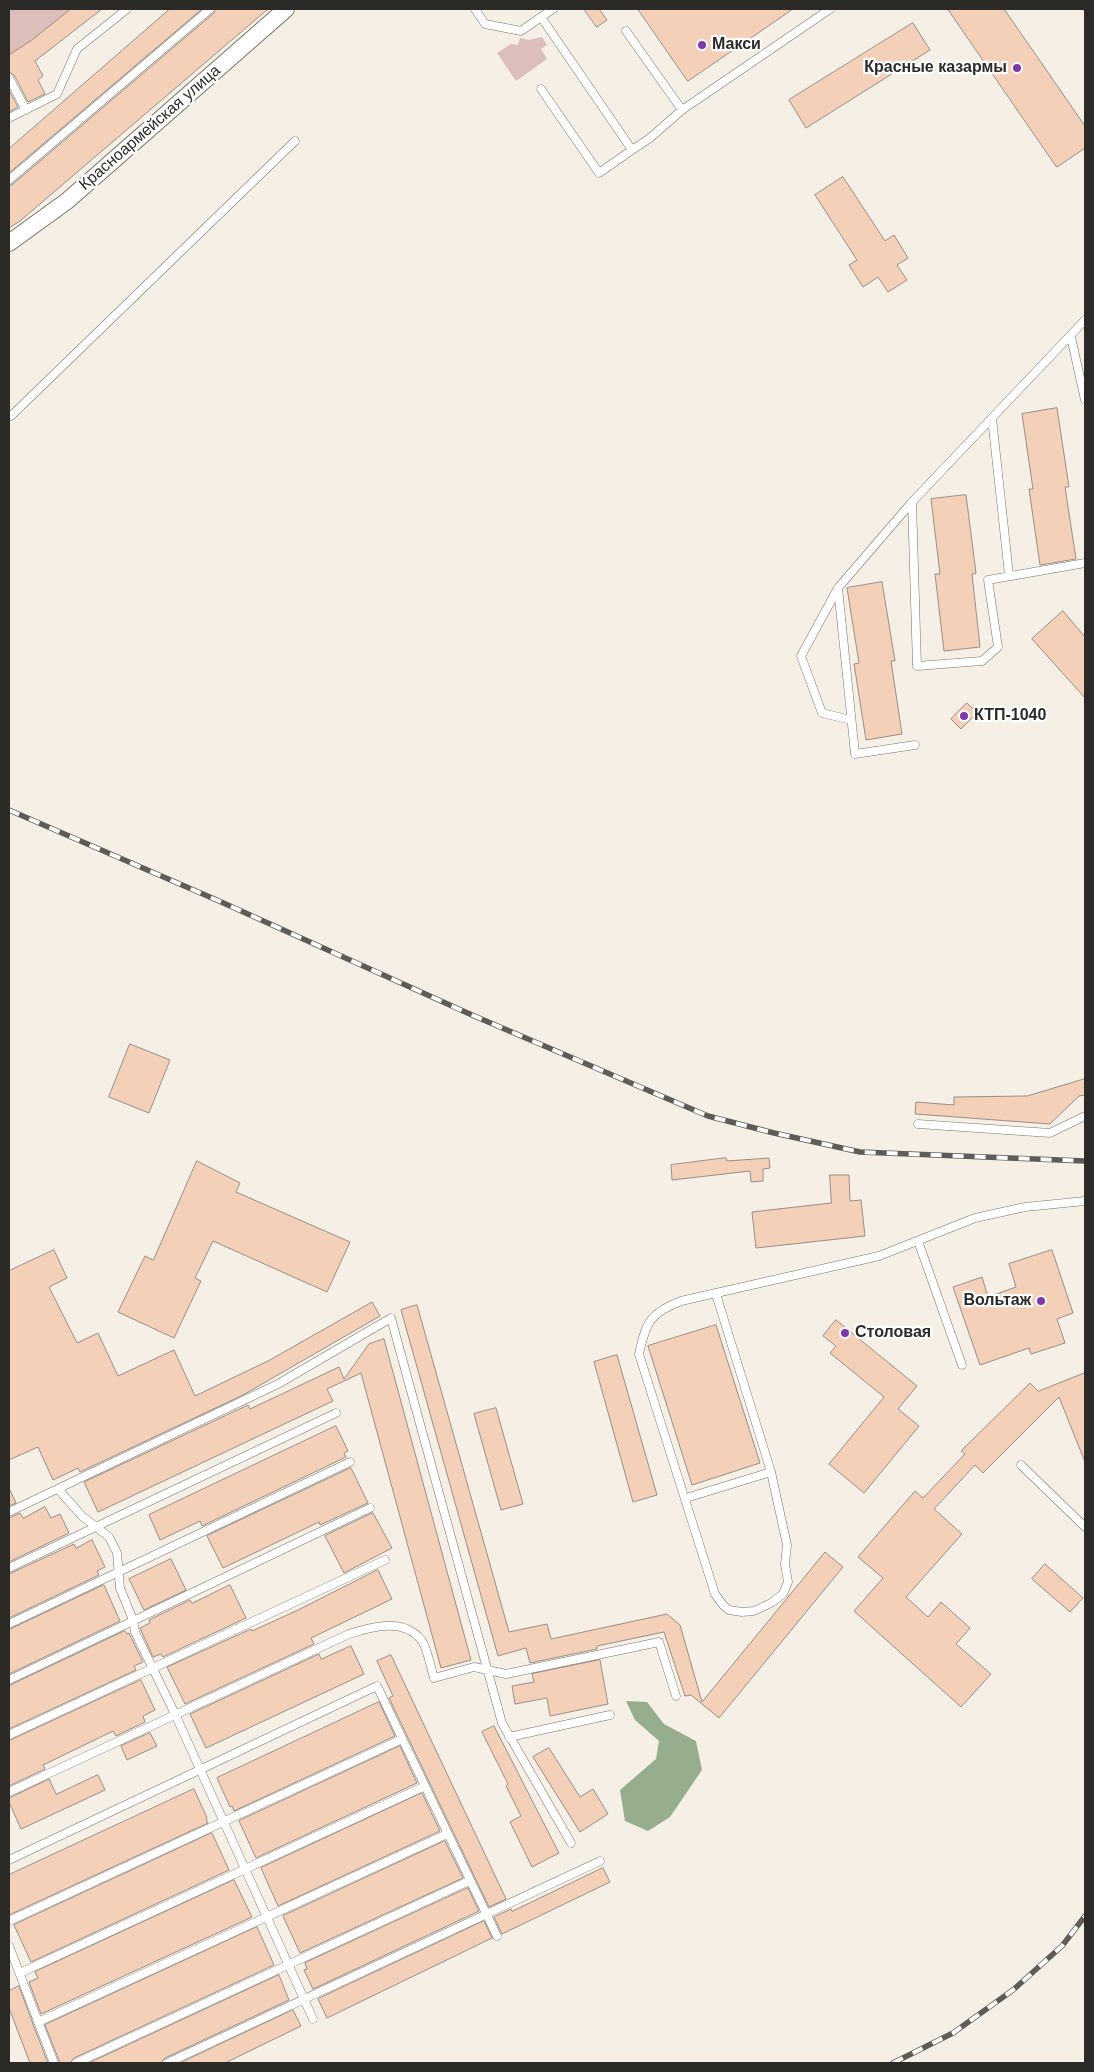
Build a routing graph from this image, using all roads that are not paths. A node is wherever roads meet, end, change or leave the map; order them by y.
1 (127, 9) edge
2 (210, 9) edge
3 (286, 9) edge
4 (475, 9) edge
5 (554, 9) edge
6 (830, 9) edge
7 (541, 18) junction
8 (626, 31) dead end
9 (9, 78) edge
10 (541, 89) dead end
11 (26, 110) junction
12 (682, 110) junction
13 (9, 118) edge
14 (295, 141) dead end
15 (632, 150) junction
16 (9, 180) edge
17 (9, 243) edge
18 (1085, 320) edge
19 (1071, 336) junction
20 (1085, 400) edge
21 (9, 416) edge
22 (992, 418) junction
23 (912, 502) junction
24 (1085, 563) edge
25 (1008, 576) junction
26 (838, 588) junction
27 (851, 720) junction
28 (915, 746) dead end
29 (1085, 1116) edge
30 (918, 1124) dead end
31 (1085, 1202) edge
32 (918, 1241) junction
33 (716, 1294) junction
34 (962, 1365) dead end
35 (336, 1413) dead end
36 (350, 1462) dead end
37 (1021, 1465) dead end
38 (771, 1472) junction
39 (58, 1488) junction
40 (686, 1498) junction
41 (370, 1508) dead end
42 (9, 1512) edge
43 (96, 1526) junction
44 (1085, 1527) edge
45 (384, 1560) dead end
46 (9, 1568) edge
47 (119, 1572) junction
48 (133, 1620) junction
49 (9, 1624) edge
50 (152, 1668) junction
51 (488, 1669) junction
52 (9, 1680) edge
53 (676, 1696) dead end
54 (174, 1714) junction
55 (610, 1715) dead end
56 (9, 1735) edge
57 (509, 1737) junction
58 (402, 1739) junction
59 (199, 1770) junction
60 (425, 1786) junction
61 (9, 1792) edge
62 (223, 1822) junction
63 (447, 1834) junction
64 (571, 1843) dead end
65 (9, 1860) edge
66 (600, 1861) dead end
67 (244, 1869) junction
68 (469, 1880) junction
69 (485, 1914) junction
70 (266, 1917) junction
71 (9, 1921) edge
72 (496, 1936) dead end
73 (9, 1946) edge
74 (288, 1965) junction
75 (20, 1973) junction
76 (303, 1998) junction
77 (313, 2019) dead end
78 (38, 2022) junction
79 (54, 2063) edge
80 (76, 2063) edge
81 (167, 2063) edge

1 - 11 lane
2 - 16 lane
3 - 17 street, Красноармейская улица
4 - 7 lane
5 - 7 lane
6 - 12 lane
7 - 15 lane
8 - 12 lane
9 - 11 lane
10 - 15 lane
11 - 13 lane
12 - 15 lane
14 - 21 lane
18 - 19 lane
19 - 20 lane
19 - 22 lane
22 - 23 lane
22 - 25 lane
23 - 25 lane
23 - 26 lane
24 - 25 lane
26 - 27 lane
26 - 27 lane
27 - 28 lane
29 - 30 lane
31 - 32 lane
32 - 33 lane
32 - 34 lane
33 - 38 lane
33 - 40 lane
35 - 43 lane
36 - 47 lane
37 - 44 lane
38 - 40 lane
38 - 40 lane
39 - 42 lane
39 - 43 lane
39 - 51 lane
41 - 48 lane
43 - 46 lane
43 - 47 lane
45 - 50 lane
47 - 48 lane
47 - 49 lane
48 - 50 lane
48 - 52 lane
50 - 54 lane
50 - 56 lane
51 - 53 lane
51 - 54 lane
51 - 57 lane
54 - 59 lane
54 - 61 lane
55 - 57 lane
57 - 64 lane
58 - 59 lane
58 - 60 lane
58 - 62 lane
59 - 62 lane
59 - 65 lane
60 - 63 lane
60 - 67 lane
62 - 67 lane
62 - 71 lane
63 - 68 lane
63 - 70 lane
66 - 69 lane
67 - 70 lane
67 - 75 lane
68 - 69 lane
68 - 74 lane
69 - 72 lane
69 - 76 lane
70 - 74 lane
70 - 78 lane
73 - 75 lane
74 - 76 lane
74 - 80 lane
75 - 78 lane
76 - 77 lane
76 - 81 lane
78 - 79 lane

